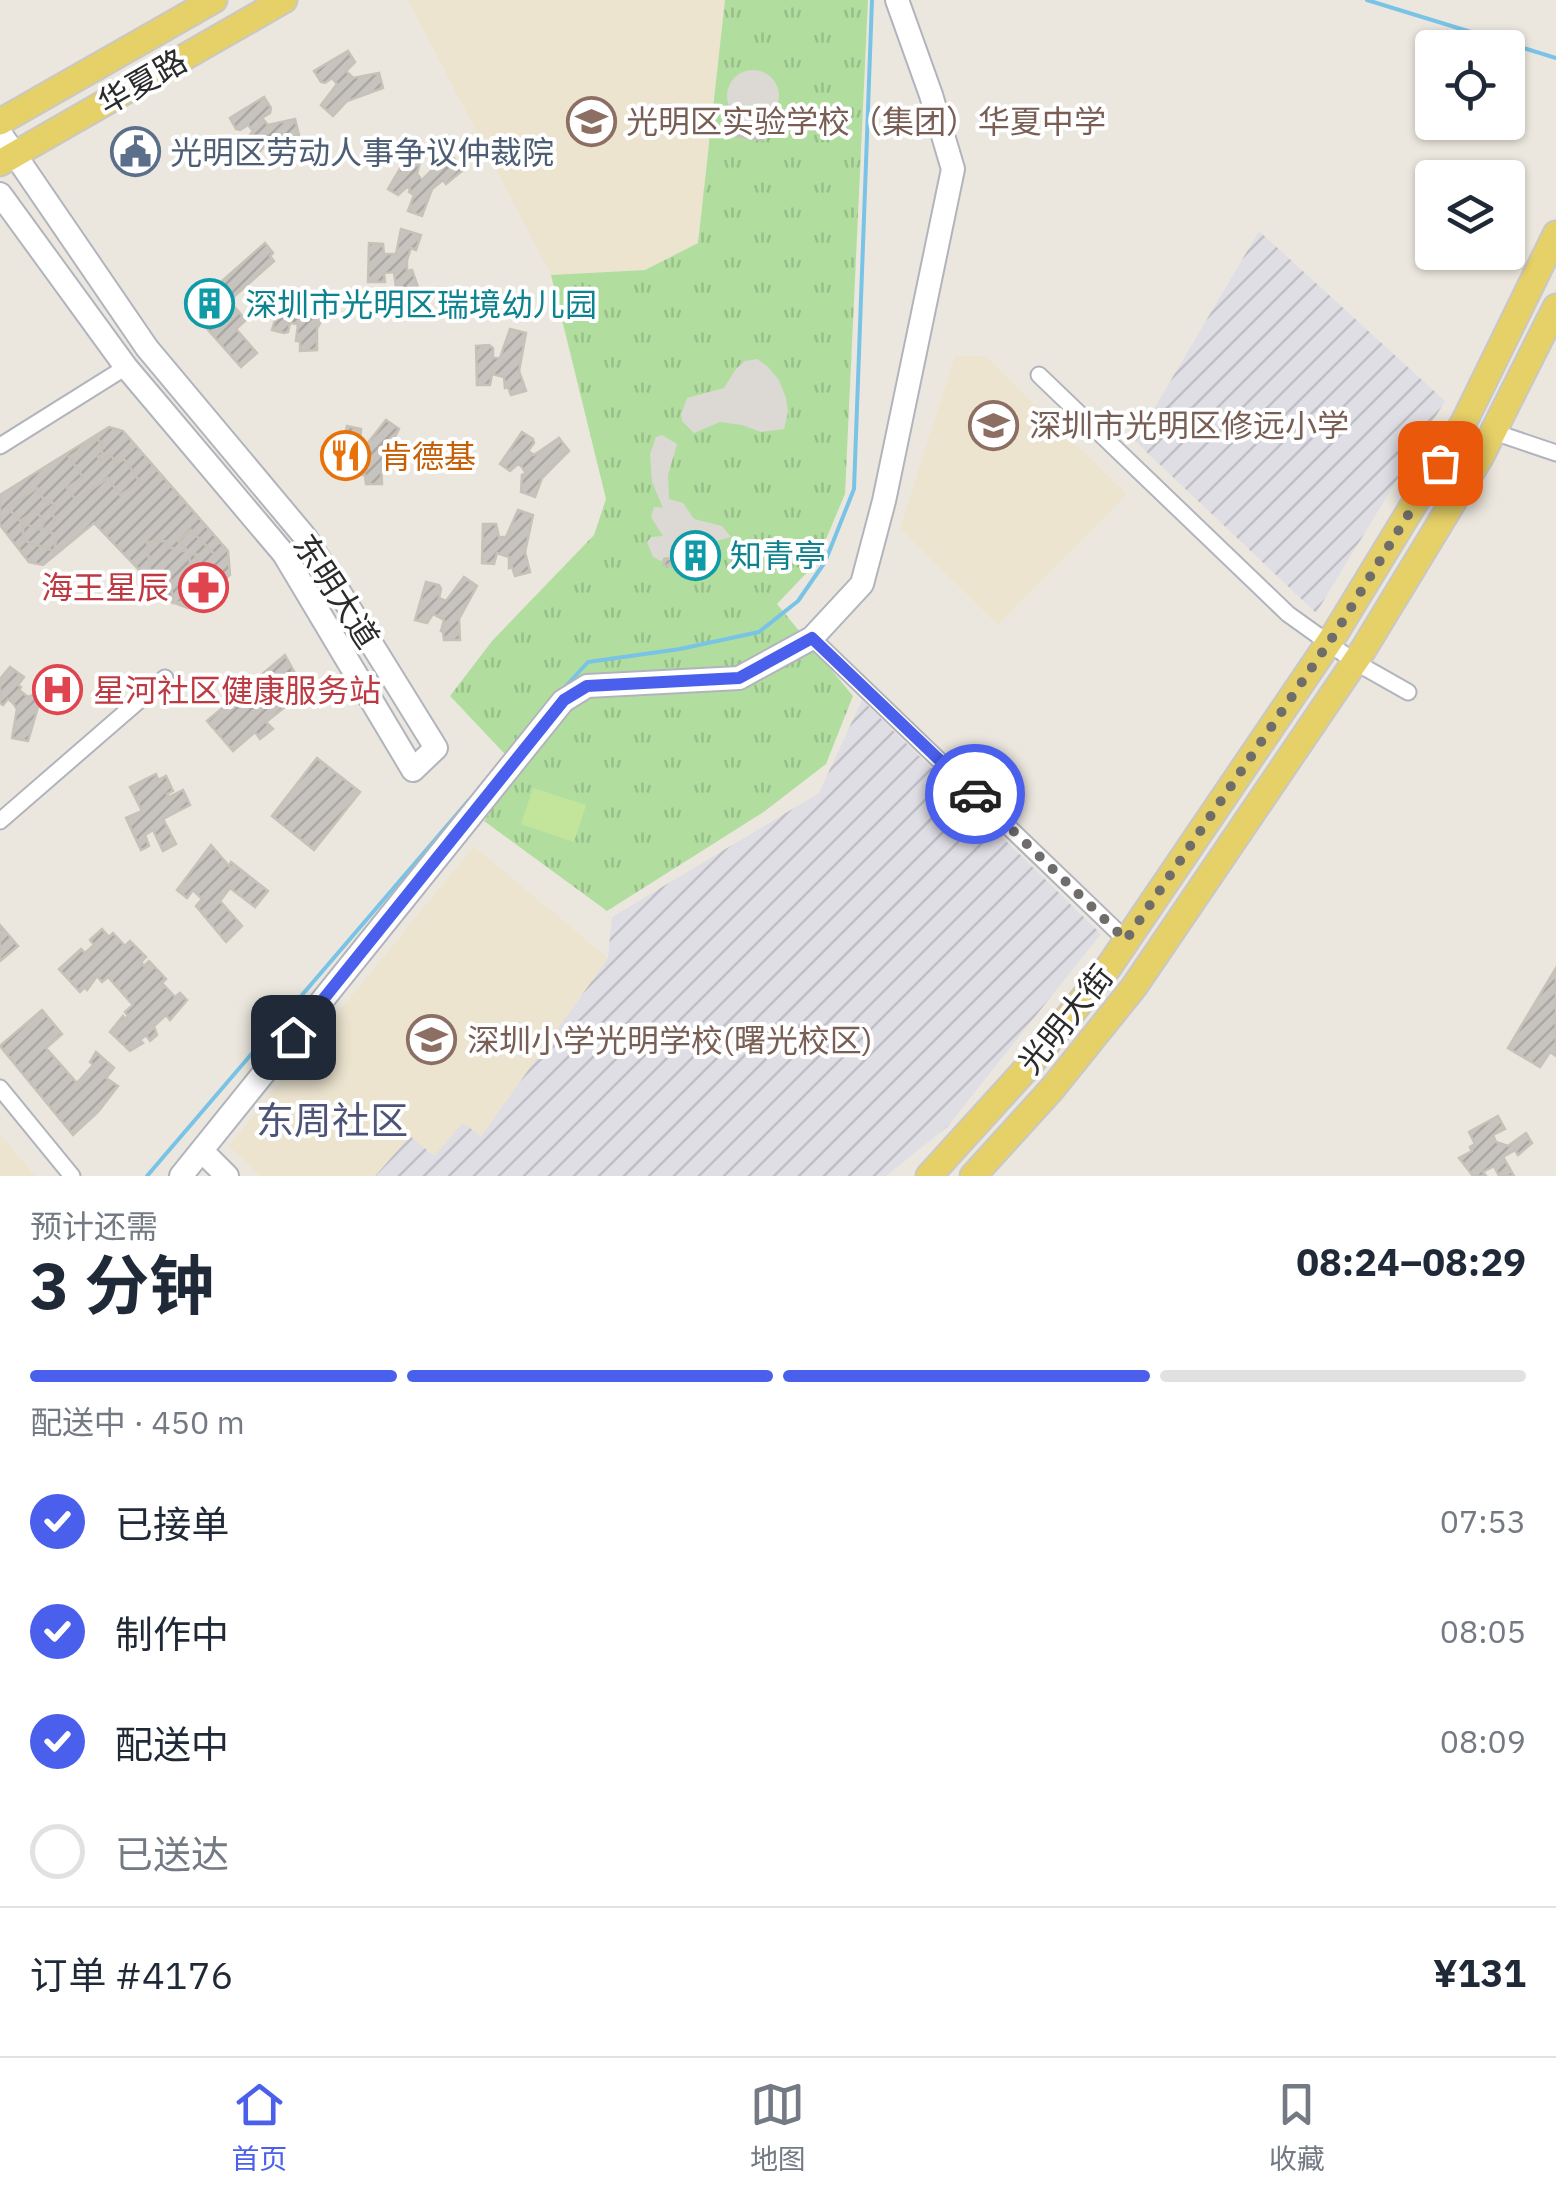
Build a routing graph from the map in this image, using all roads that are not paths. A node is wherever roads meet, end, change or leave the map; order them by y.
1 (214, 0) edge
2 (284, 0) edge
3 (897, 0) edge
4 (0, 122) edge
5 (4, 150) edge
6 (0, 194) edge
7 (1556, 234) edge
8 (1556, 307) edge
9 (126, 367) junction
10 (1039, 375) dead end
11 (1494, 432) junction
12 (0, 446) edge
13 (1556, 453) edge
14 (812, 638) junction
15 (1328, 643) junction
16 (1355, 662) junction
17 (165, 678) dead end
18 (1408, 692) dead end
19 (0, 820) edge
20 (1126, 940) junction
21 (0, 1088) edge
22 (202, 1152) junction
23 (72, 1176) edge
24 (181, 1176) edge
25 (227, 1176) edge
26 (928, 1176) edge
27 (973, 1176) edge

1 - 4 main road, 华夏路
2 - 5 main road, 华夏路
3 - 14 street
5 - 9 street, 东明大道
6 - 9 street, 东明大道
7 - 15 main road, 光明大街
8 - 11 main road, 光明大街
9 - 12 street
10 - 15 street
11 - 13 street
11 - 16 main road, 光明大街
14 - 20 street
14 - 22 street
15 - 16 street
15 - 20 main road, 光明大街
16 - 18 street
16 - 27 main road, 光明大街
17 - 19 street
20 - 26 main road, 光明大街
21 - 23 street
22 - 24 street
22 - 25 street

